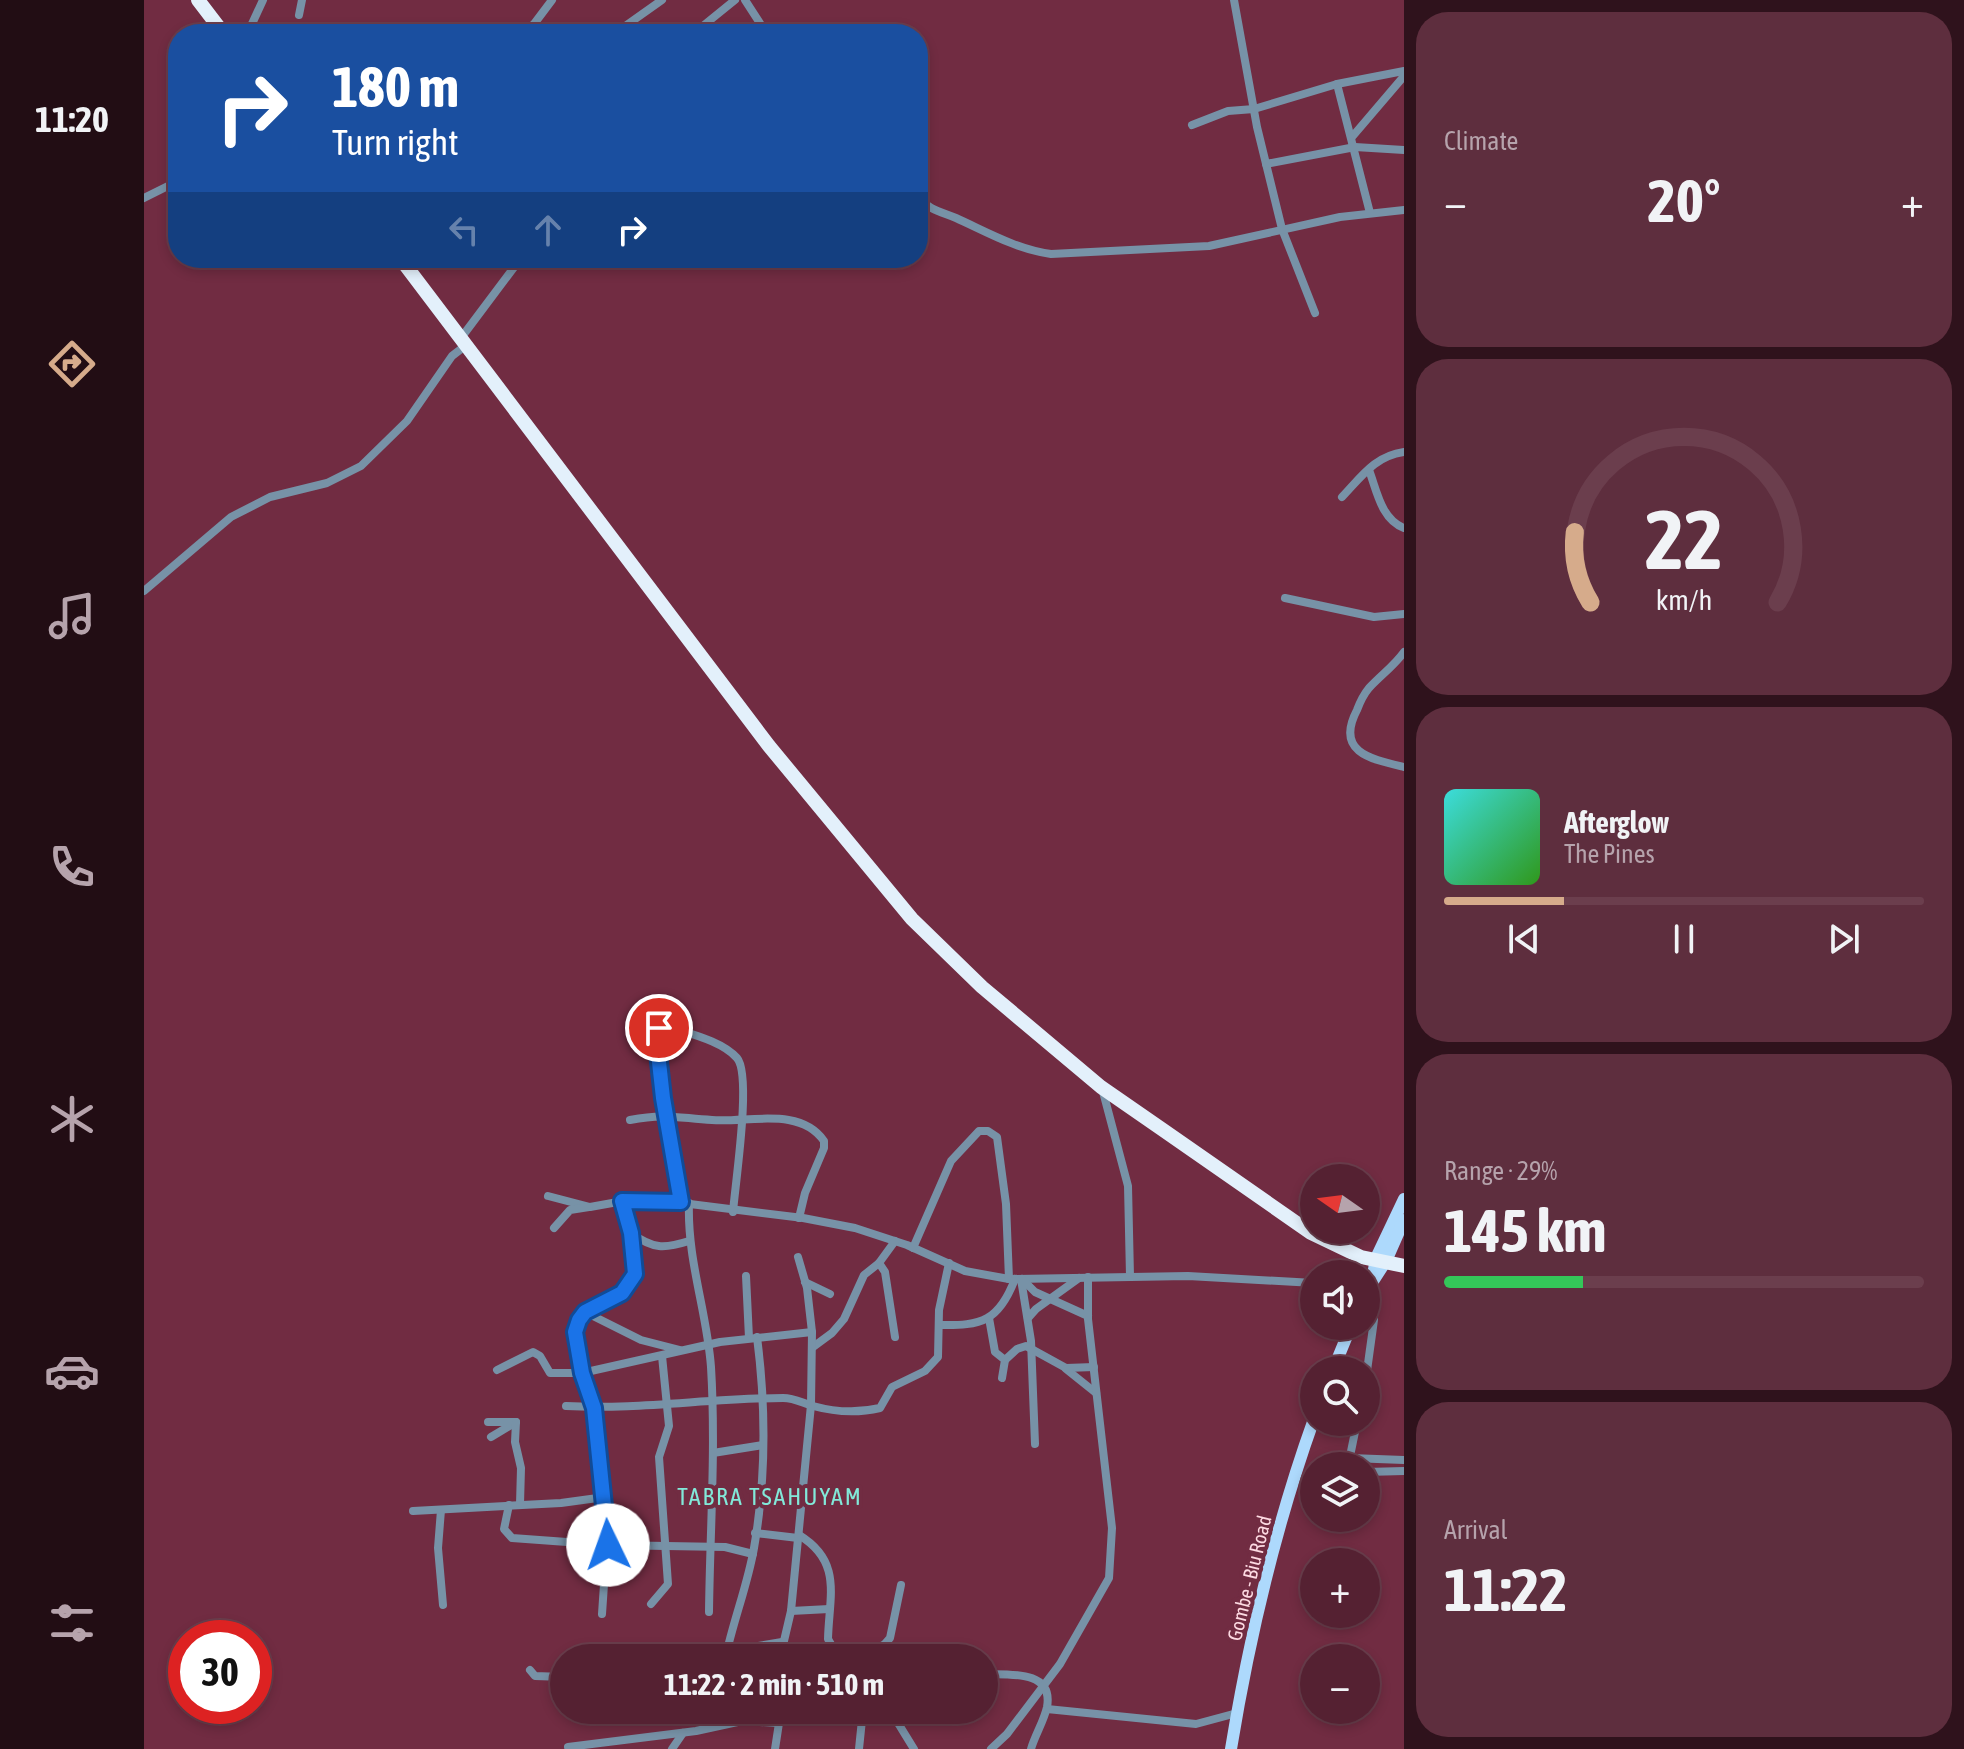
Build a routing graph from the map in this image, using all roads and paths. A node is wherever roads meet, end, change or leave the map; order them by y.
1 (198, 0) edge
2 (263, 0) edge
3 (302, 0) edge
4 (552, 0) edge
5 (662, 0) edge
6 (735, 0) edge
7 (745, 0) edge
8 (1234, 0) edge
9 (299, 15) dead end
10 (216, 24) edge
11 (252, 24) edge
12 (534, 24) edge
13 (628, 24) edge
14 (705, 24) edge
15 (761, 24) edge
16 (1404, 73) edge
17 (1337, 84) junction
18 (1254, 109) junction
19 (1192, 125) dead end
20 (1352, 137) junction
21 (1355, 147) junction
22 (1404, 150) edge
23 (1266, 164) junction
24 (168, 186) edge
25 (144, 198) edge
26 (928, 207) edge
27 (1404, 210) edge
28 (1370, 213) junction
29 (1282, 229) junction
30 (408, 268) edge
31 (514, 268) edge
32 (1315, 313) dead end
33 (463, 342) junction
34 (1404, 452) edge
35 (1369, 470) junction
36 (1342, 497) dead end
37 (1404, 528) edge
38 (144, 591) edge
39 (1285, 598) dead end
40 (1404, 614) edge
41 (1404, 652) edge
42 (1404, 767) edge
43 (1101, 1087) junction
44 (665, 1114) junction
45 (630, 1120) dead end
46 (741, 1121) junction
47 (548, 1196) dead end
48 (1404, 1199) edge
49 (622, 1201) junction
50 (685, 1202) junction
51 (590, 1207) junction
52 (733, 1212) junction
53 (799, 1218) junction
54 (1404, 1220) edge
55 (554, 1228) dead end
56 (631, 1233) junction
57 (689, 1241) junction
58 (895, 1241) junction
59 (913, 1248) junction
60 (798, 1257) dead end
61 (1381, 1260) junction
62 (879, 1263) junction
63 (949, 1263) junction
64 (1404, 1266) edge
65 (746, 1276) dead end
66 (1130, 1276) junction
67 (1084, 1277) junction
68 (1015, 1279) junction
69 (1300, 1281) edge
70 (805, 1282) junction
71 (830, 1294) dead end
72 (1050, 1299) junction
73 (585, 1312) junction
74 (1088, 1316) junction
75 (989, 1318) junction
76 (1028, 1318) junction
77 (939, 1325) junction
78 (812, 1332) junction
79 (895, 1337) dead end
80 (753, 1338) junction
81 (709, 1345) junction
82 (813, 1347) junction
83 (1031, 1347) junction
84 (681, 1350) junction
85 (662, 1356) junction
86 (1005, 1360) junction
87 (1094, 1367) junction
88 (1066, 1368) junction
89 (497, 1370) dead end
90 (582, 1373) junction
91 (1002, 1378) dead end
92 (1097, 1394) junction
93 (712, 1399) junction
94 (764, 1400) junction
95 (668, 1404) junction
96 (811, 1405) junction
97 (566, 1406) dead end
98 (594, 1408) junction
99 (488, 1422) dead end
100 (516, 1422) junction
101 (1308, 1436) edge
102 (491, 1437) dead end
103 (1035, 1444) dead end
104 (763, 1445) junction
105 (713, 1453) junction
106 (1404, 1460) edge
107 (1380, 1461) edge
108 (1404, 1471) edge
109 (1380, 1472) edge
110 (605, 1497) junction
111 (520, 1504) junction
112 (509, 1505) junction
113 (441, 1510) junction
114 (413, 1511) dead end
115 (755, 1533) junction
116 (798, 1537) junction
117 (608, 1545) junction
118 (666, 1545) junction
119 (712, 1549) junction
120 (753, 1554) junction
121 (901, 1585) dead end
122 (651, 1604) dead end
123 (443, 1605) dead end
124 (829, 1609) junction
125 (791, 1611) junction
126 (709, 1612) dead end
127 (602, 1614) dead end
128 (782, 1642) joint
129 (733, 1644) edge
130 (773, 1644) edge
131 (831, 1644) edge
132 (886, 1644) edge
133 (530, 1670) dead end
134 (998, 1674) edge
135 (550, 1677) edge
136 (1042, 1686) junction
137 (1047, 1709) junction
138 (1237, 1713) junction
139 (727, 1724) edge
140 (778, 1724) edge
141 (862, 1724) edge
142 (899, 1724) edge
143 (683, 1733) junction
144 (568, 1747) edge
145 (672, 1749) edge
146 (775, 1749) edge
147 (859, 1749) edge
148 (914, 1749) edge
149 (991, 1749) edge
150 (1031, 1749) edge
151 (1231, 1749) edge

1 - 10 highway
2 - 11 street
3 - 9 street
4 - 12 street
5 - 13 street
6 - 14 street
7 - 15 street
8 - 18 street
16 - 17 street
16 - 20 street
17 - 18 street
17 - 20 street
18 - 19 street
18 - 23 street
20 - 21 street
21 - 22 street
21 - 23 street
21 - 28 street
23 - 29 street
24 - 25 street
26 - 29 street
27 - 28 street
28 - 29 street
29 - 32 street
30 - 33 highway
31 - 33 street
33 - 38 street
33 - 43 highway
34 - 35 street
35 - 36 street
35 - 37 street
39 - 40 street
41 - 42 street
43 - 61 highway
43 - 66 street
44 - 45 street
44 - 46 street
44 - 46 street
44 - 50 street
46 - 52 street
46 - 53 street
47 - 51 street
48 - 61 main road
49 - 50 street
49 - 51 street
49 - 56 street
50 - 52 street
50 - 57 street
51 - 55 street
52 - 53 street
53 - 58 street
54 - 61 main road
56 - 57 street
56 - 73 street
57 - 81 street
58 - 59 street
58 - 62 street
59 - 63 street
59 - 68 street
60 - 70 street
61 - 64 highway
62 - 79 street
62 - 82 street
63 - 68 street
63 - 77 street
65 - 80 street
66 - 67 street
66 - 69 street
67 - 68 street
67 - 72 street
67 - 74 street
68 - 72 street
68 - 75 street
68 - 76 street
70 - 71 street
70 - 78 street
72 - 74 street
72 - 76 street
73 - 84 street
73 - 90 street
74 - 87 street
75 - 77 street
75 - 86 street
76 - 83 street
77 - 96 street
78 - 80 street
78 - 82 street
80 - 81 street
80 - 94 street
81 - 84 street
81 - 93 street
82 - 96 street
83 - 86 street
83 - 88 street
83 - 103 street
84 - 85 street
85 - 90 street
85 - 95 street
86 - 91 street
87 - 88 street
87 - 92 street
88 - 92 street
89 - 90 street
90 - 98 street
92 - 136 street
93 - 94 street
93 - 95 street
93 - 105 street
94 - 96 street
94 - 104 street
95 - 98 street
95 - 118 street
96 - 116 street
97 - 98 street
98 - 110 street
99 - 100 street
100 - 102 street
100 - 111 street
101 - 138 main road, Gombe - Biu Road
104 - 105 street
104 - 115 street
105 - 119 street
106 - 107 street
108 - 109 street
110 - 111 street
110 - 117 street
111 - 112 street
112 - 113 street
112 - 117 street
113 - 114 street
113 - 123 street
115 - 116 street
115 - 120 street
116 - 124 street
116 - 125 street
117 - 118 street
117 - 127 street
118 - 119 street
118 - 122 street
119 - 120 street
119 - 126 street
120 - 129 street
121 - 132 street
124 - 125 street
124 - 131 street
125 - 128 street
128 - 130 street
133 - 135 street
134 - 136 street
136 - 137 street
136 - 149 street
137 - 138 street
137 - 150 street
138 - 151 main road, Gombe - Biu Road
139 - 143 street
140 - 146 street
141 - 147 street
142 - 148 street
143 - 144 street
143 - 145 street

